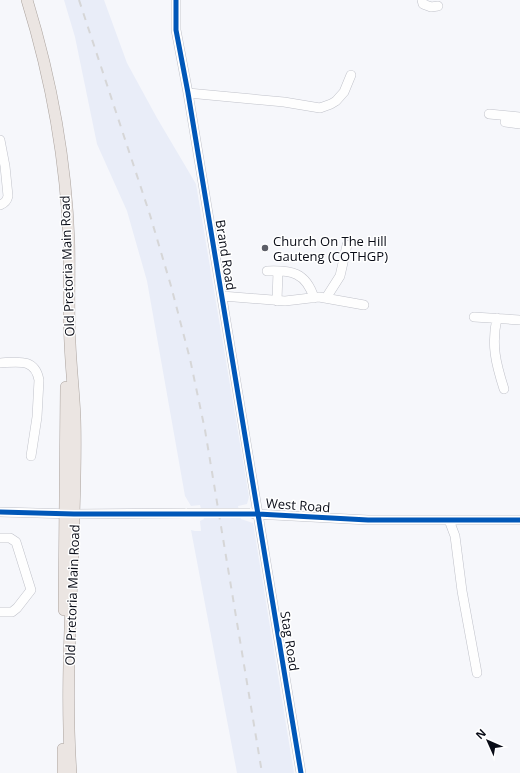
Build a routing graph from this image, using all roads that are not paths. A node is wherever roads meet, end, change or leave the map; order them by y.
1 (27, 0) edge
2 (176, 0) edge
3 (422, 0) edge
4 (438, 6) dead end
5 (351, 75) dead end
6 (188, 93) junction
7 (489, 114) dead end
8 (520, 117) edge
9 (505, 122) dead end
10 (520, 124) edge
11 (0, 140) edge
12 (0, 205) edge
13 (347, 245) dead end
14 (267, 271) dead end
15 (278, 271) junction
16 (222, 296) junction
17 (314, 298) junction
18 (326, 298) junction
19 (277, 301) junction
20 (364, 305) dead end
21 (474, 317) dead end
22 (497, 318) junction
23 (520, 320) edge
24 (0, 363) edge
25 (504, 389) dead end
26 (31, 456) dead end
27 (0, 512) edge
28 (70, 513) junction
29 (254, 514) junction
30 (449, 520) junction
31 (461, 520) junction
32 (520, 520) edge
33 (455, 536) junction
34 (0, 538) edge
35 (0, 612) edge
36 (477, 673) dead end
37 (62, 773) edge
38 (71, 773) edge
39 (301, 773) edge

1 - 28 main road, Old Pretoria Main Road
2 - 6 street, Brand Road
3 - 4 street
5 - 6 street
6 - 16 street, Brand Road
7 - 8 street
9 - 10 street
11 - 12 street
13 - 18 street
14 - 15 street
15 - 17 street
15 - 19 street
16 - 19 street
16 - 29 street, Brand Road
17 - 18 street
17 - 19 street
18 - 20 street
21 - 22 street
22 - 23 street
22 - 25 street
24 - 26 street
27 - 28 street, West Road
28 - 29 street, West Road, bridge
28 - 37 main road, Old Pretoria Main Road
28 - 38 main road, Old Pretoria Main Road
29 - 30 street, West Road
29 - 39 street, Stag Road
30 - 31 street, West Road
30 - 33 street
31 - 32 street, West Road
31 - 33 street
33 - 36 street
34 - 35 street

